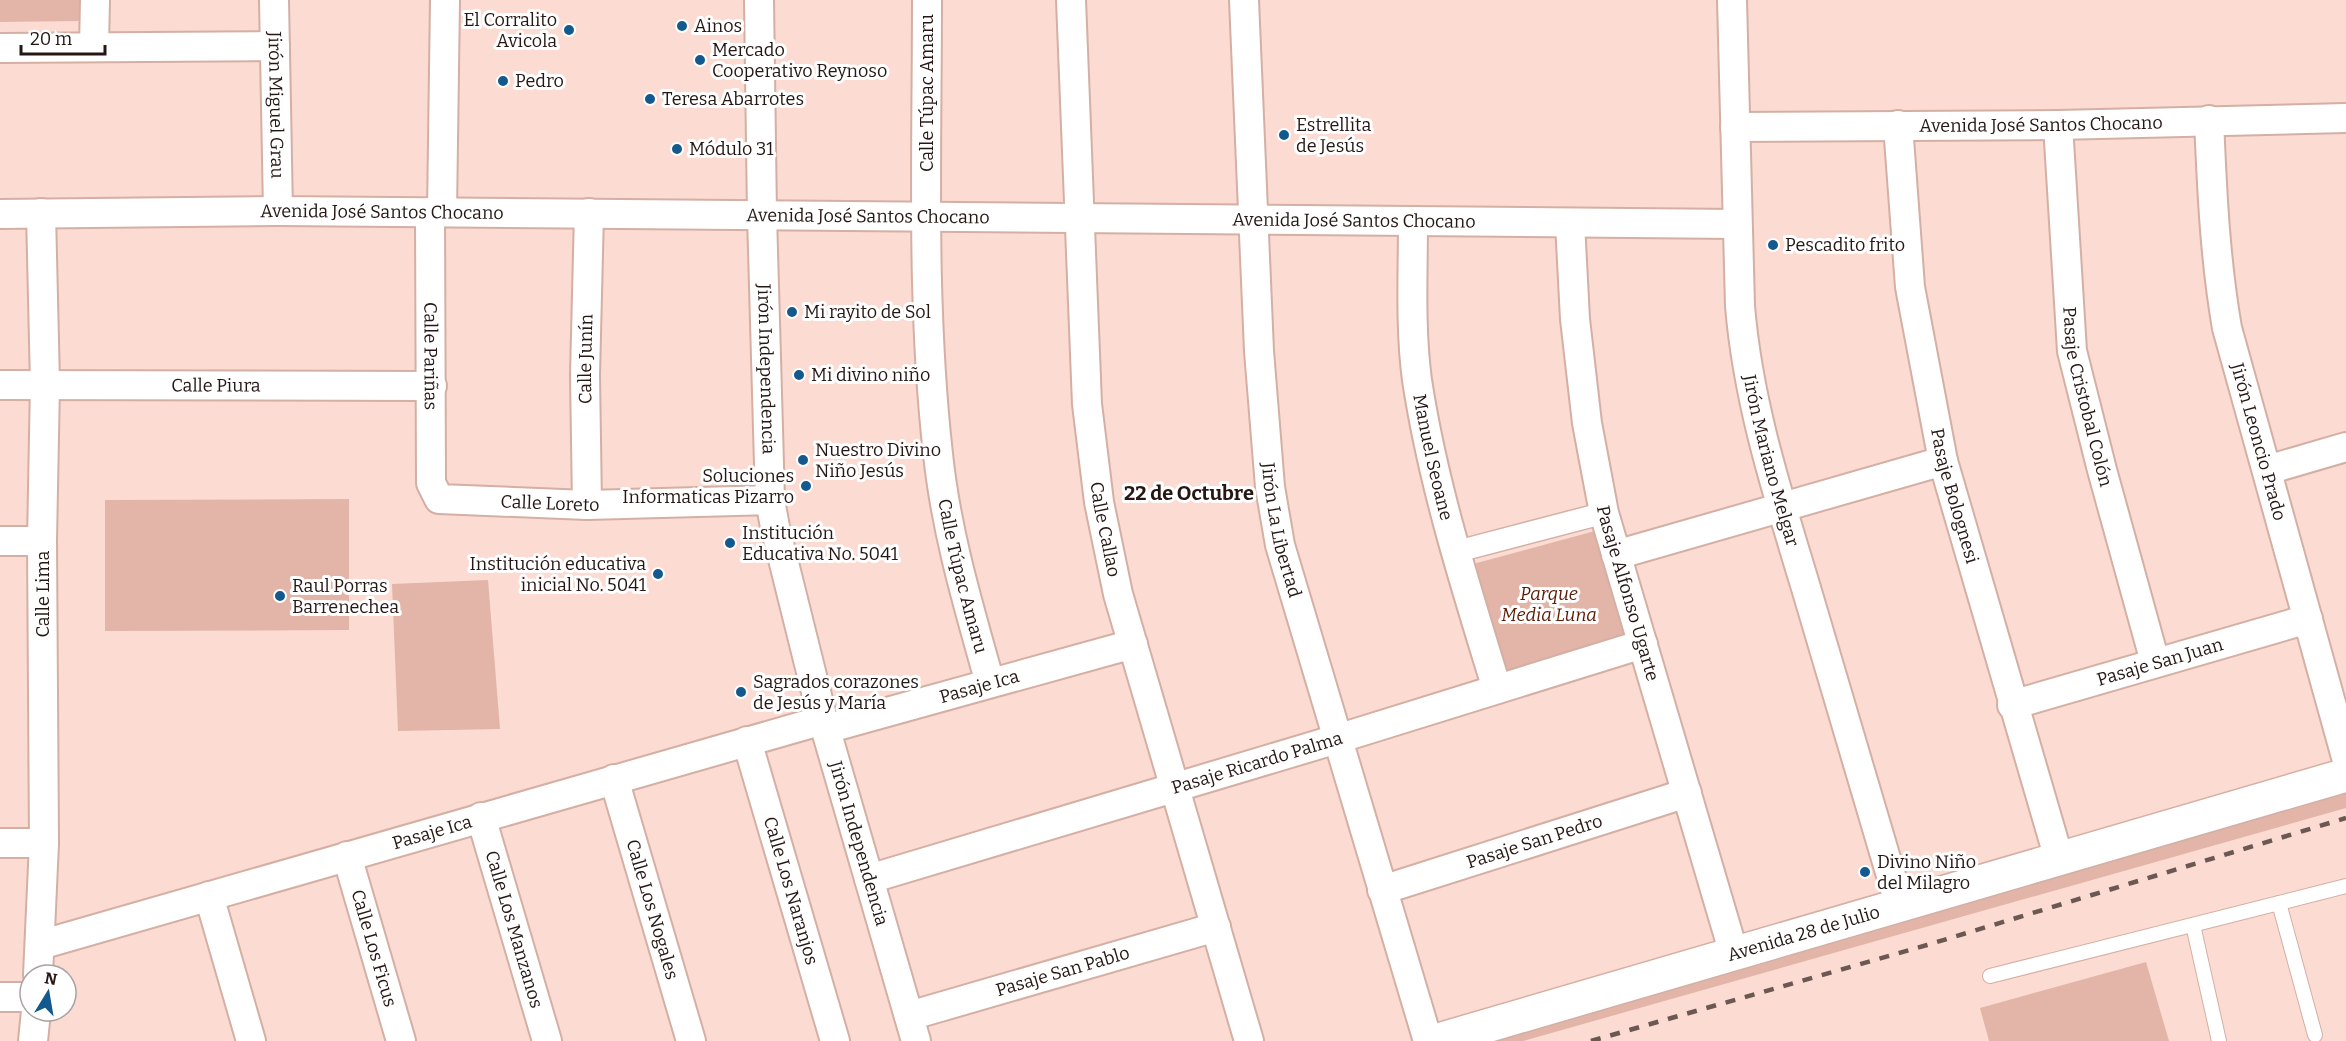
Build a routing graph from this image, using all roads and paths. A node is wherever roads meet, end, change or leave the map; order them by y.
1 (94, 0) edge
2 (274, 0) edge
3 (445, 0) edge
4 (759, 0) edge
5 (927, 0) edge
6 (1071, 0) edge
7 (1244, 0) edge
8 (1732, 0) edge
9 (275, 46) junction
10 (94, 47) junction
11 (0, 48) edge
12 (2346, 118) edge
13 (2209, 120) junction
14 (1898, 125) junction
15 (2058, 125) junction
16 (1735, 126) junction
17 (278, 211) junction
18 (436, 212) junction
19 (41, 213) junction
20 (589, 213) junction
21 (0, 214) edge
22 (762, 215) junction
23 (927, 217) junction
24 (1078, 218) junction
25 (1254, 220) junction
26 (1413, 221) junction
27 (1570, 223) junction
28 (1737, 224) junction
29 (45, 384) junction
30 (0, 385) edge
31 (432, 386) junction
32 (2346, 447) edge
33 (1943, 461) junction
34 (2267, 470) junction
35 (439, 499) joint
36 (770, 500) junction
37 (587, 505) junction
38 (1782, 507) junction
39 (1604, 513) junction
40 (0, 541) edge
41 (42, 541) junction
42 (1455, 552) junction
43 (1616, 555) junction
44 (2308, 619) junction
45 (1133, 644) junction
46 (1643, 644) junction
47 (2154, 662) junction
48 (990, 683) junction
49 (1497, 689) junction
50 (2012, 705) junction
51 (824, 724) junction
52 (1337, 739) junction
53 (747, 741) junction
54 (2346, 757) edge
55 (2346, 775) edge
56 (614, 779) junction
57 (1175, 786) junction
58 (1687, 793) junction
59 (481, 818) junction
60 (0, 843) edge
61 (44, 843) junction
62 (347, 856) junction
63 (2059, 859) junction
64 (869, 879) junction
65 (2346, 886) edge
66 (1383, 890) junction
67 (209, 896) junction
68 (2279, 903) junction
69 (1900, 906) junction
70 (2193, 925) junction
71 (1216, 927) junction
72 (40, 945) junction
73 (1734, 954) junction
74 (39, 963) edge
75 (1990, 976) dead end
76 (0, 997) edge
77 (18, 997) edge
78 (35, 1023) edge
79 (913, 1029) edge
80 (2315, 1035) dead end
81 (33, 1041) edge
82 (251, 1041) edge
83 (401, 1041) edge
84 (547, 1041) edge
85 (691, 1041) edge
86 (835, 1041) edge
87 (1249, 1041) edge
88 (1428, 1041) edge
89 (1435, 1041) edge
90 (2219, 1041) edge

1 - 10 street
2 - 9 street, Jirón Miguel Grau
3 - 18 street, Calle Pariñas
4 - 22 street, Jirón Independencia
5 - 23 street, Calle Túpac Amaru
6 - 24 street, Calle Callao
7 - 25 street, Jirón La Libertad
8 - 16 street, Jirón Mariano Melgar
9 - 10 street
9 - 17 street, Jirón Miguel Grau
10 - 11 street
12 - 13 street, Avenida José Santos Chocano
13 - 15 street, Avenida José Santos Chocano
13 - 34 street, Jirón Leoncio Prado
14 - 15 street, Avenida José Santos Chocano
14 - 16 street, Avenida José Santos Chocano
14 - 33 street, Pasaje Bolognesi
15 - 47 street, Pasaje Cristobal Colón
16 - 28 street, Jirón Mariano Melgar
17 - 18 street, Avenida José Santos Chocano
17 - 19 street, Avenida José Santos Chocano
18 - 20 street, Avenida José Santos Chocano
18 - 31 street, Calle Pariñas
19 - 21 street, Avenida José Santos Chocano
19 - 29 street, Calle Lima
20 - 22 street, Avenida José Santos Chocano
20 - 37 street, Calle Junín
22 - 23 street, Avenida José Santos Chocano
22 - 36 street, Jirón Independencia
23 - 24 street, Avenida José Santos Chocano
23 - 48 street, Calle Túpac Amaru
24 - 25 street, Avenida José Santos Chocano
24 - 45 street, Calle Callao
25 - 26 street, Avenida José Santos Chocano
25 - 52 street, Jirón La Libertad
26 - 27 street, Avenida José Santos Chocano
26 - 42 street, Manuel Seoane
27 - 28 street, Avenida José Santos Chocano
27 - 39 street, Pasaje Alfonso Ugarte
28 - 38 street, Jirón Mariano Melgar
29 - 30 street, Calle Piura
29 - 31 street, Calle Piura
29 - 41 street, Calle Lima
31 - 35 street, Calle Pariñas
32 - 34 street
33 - 38 street
33 - 50 street, Pasaje Bolognesi
34 - 44 street, Jirón Leoncio Prado
35 - 37 street, Calle Loreto
36 - 37 street, Calle Loreto
36 - 51 street, Jirón Independencia
38 - 43 street
38 - 69 street, Jirón Mariano Melgar
39 - 42 street
39 - 43 street, Pasaje Alfonso Ugarte
40 - 41 street
41 - 61 street, Calle Lima
42 - 49 street, Manuel Seoane
43 - 46 street, Pasaje Alfonso Ugarte
44 - 47 street, Pasaje San Juan
44 - 54 street, Jirón Leoncio Prado
45 - 48 street, Pasaje Ica
45 - 57 street, Calle Callao
46 - 49 street, Pasaje Ricardo Palma
46 - 58 street, Pasaje Alfonso Ugarte
47 - 50 street, Pasaje San Juan
48 - 51 street, Pasaje Ica
49 - 52 street, Pasaje Ricardo Palma
50 - 63 street, Pasaje Bolognesi
51 - 53 street, Pasaje Ica
51 - 64 street, Jirón Independencia
52 - 57 street, Pasaje Ricardo Palma
52 - 66 street, Jirón La Libertad
53 - 56 street, Pasaje Ica
53 - 86 street, Calle Los Naranjos
55 - 63 street, Avenida 28 de Julio
56 - 59 street, Pasaje Ica
56 - 85 street, Calle Los Nogales
57 - 64 street, Pasaje Ricardo Palma
57 - 71 street, Calle Callao
58 - 66 street, Pasaje San Pedro
58 - 73 street, Pasaje Alfonso Ugarte
59 - 62 street, Pasaje Ica
59 - 84 street, Calle Los Manzanos
60 - 61 street
61 - 72 street, Calle Lima
62 - 67 street, Pasaje Ica
62 - 83 street, Calle Los Ficus
63 - 69 street, Avenida 28 de Julio
64 - 79 street, Jirón Independencia
65 - 68 lane
66 - 88 street, Jirón La Libertad
67 - 72 street, Pasaje Ica
67 - 82 street
68 - 70 lane
68 - 80 lane
69 - 73 street, Avenida 28 de Julio
70 - 75 lane
70 - 90 lane
71 - 79 street, Pasaje San Pablo
71 - 87 street, Calle Callao
72 - 74 street, Calle Lima
73 - 89 street, Avenida 28 de Julio
76 - 77 street
78 - 81 street

